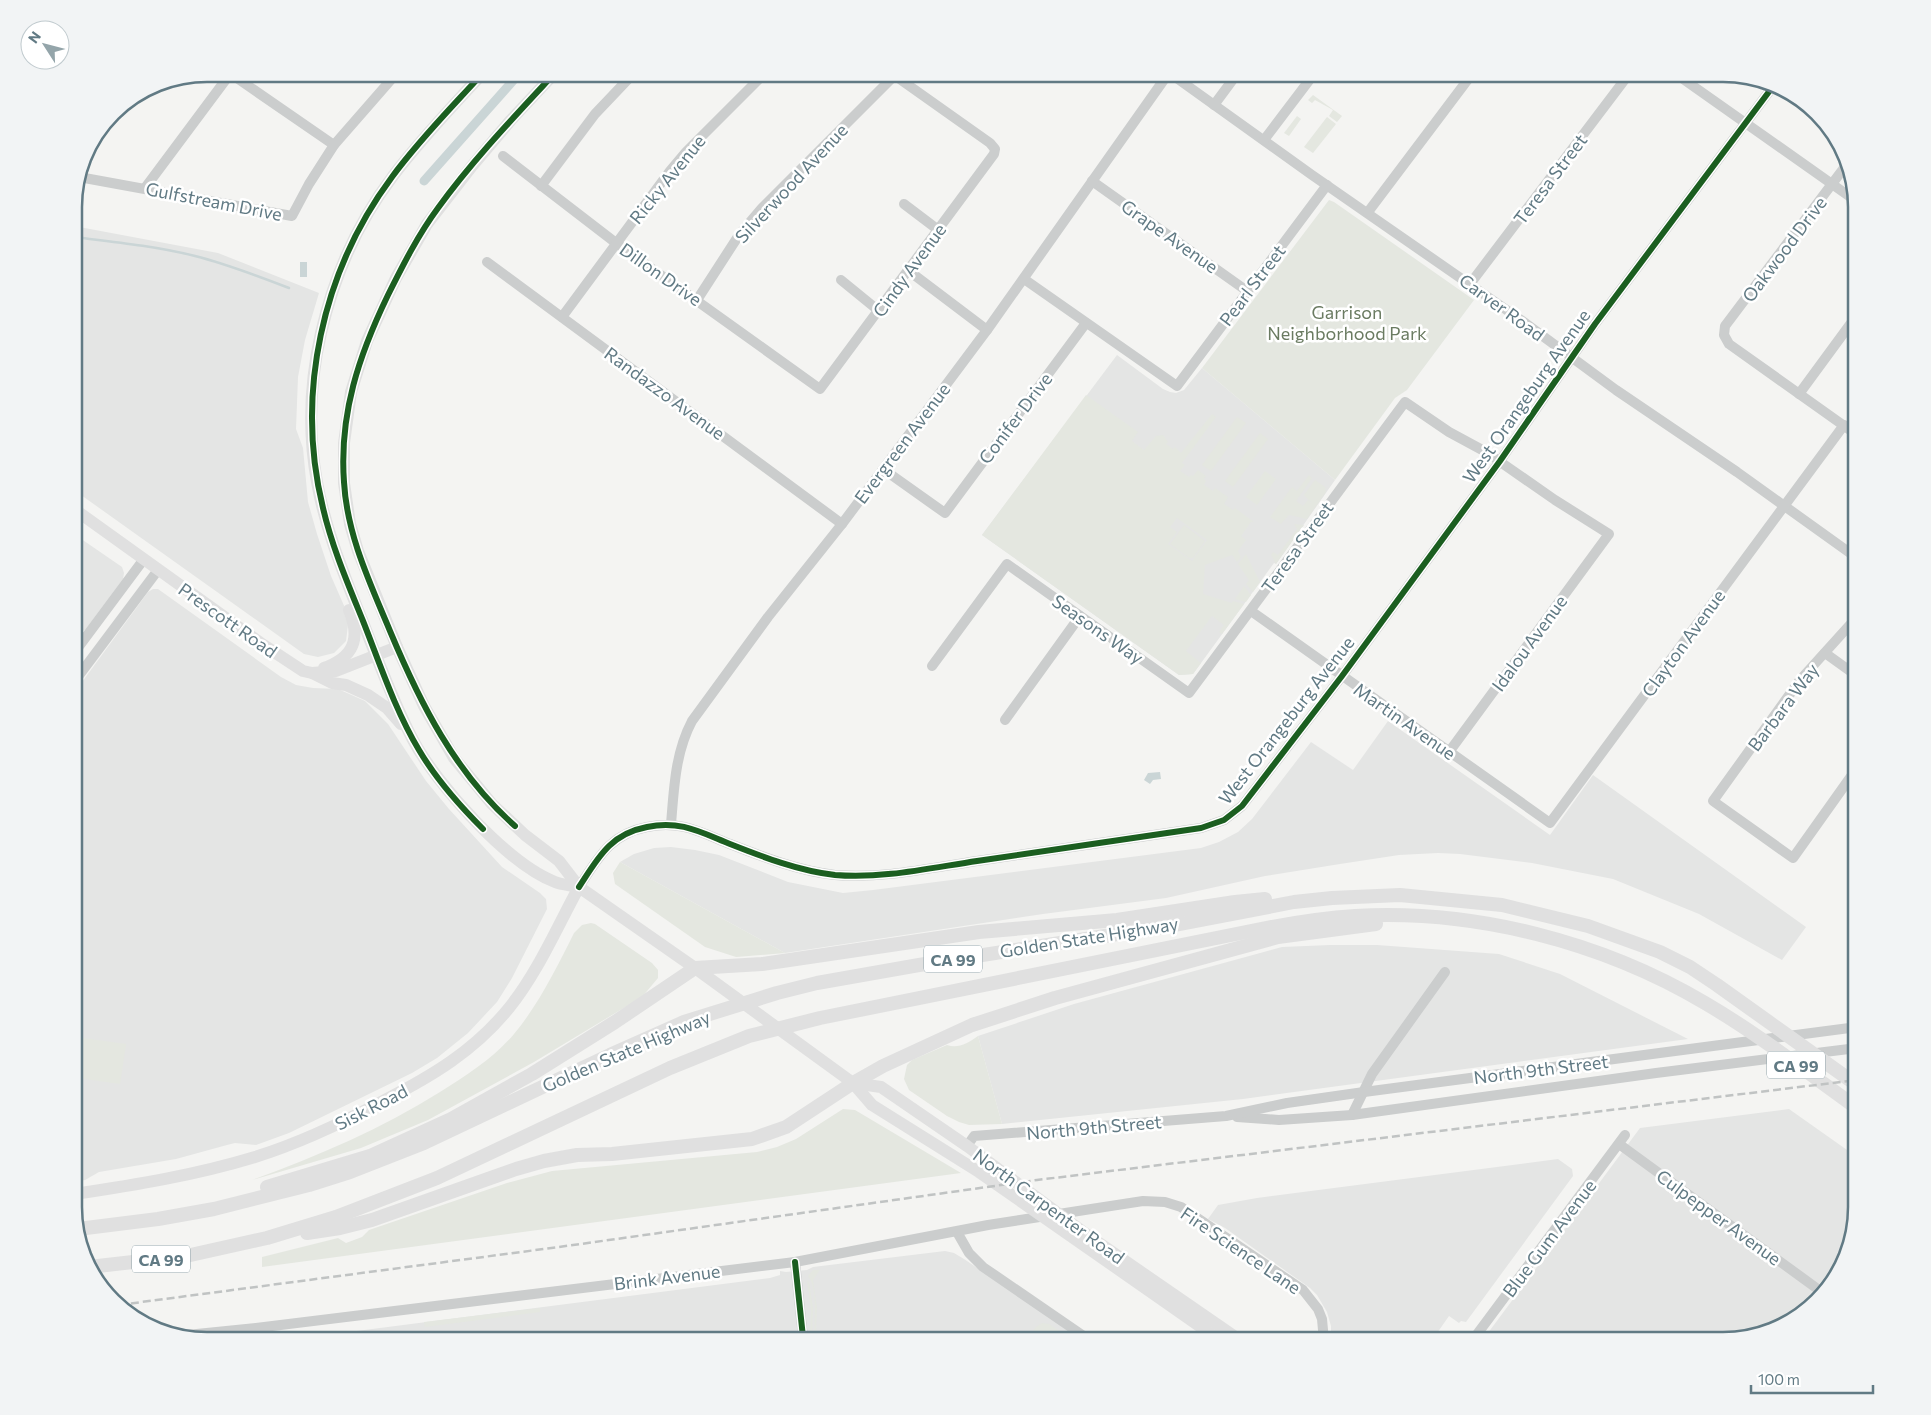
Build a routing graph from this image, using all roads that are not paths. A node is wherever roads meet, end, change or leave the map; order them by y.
1 (1164, 82) edge
2 (1182, 82) edge
3 (1231, 82) edge
4 (1308, 82) edge
5 (1466, 82) edge
6 (1623, 82) edge
7 (1687, 82) edge
8 (223, 83) edge
9 (243, 83) edge
10 (384, 83) edge
11 (474, 83) edge
12 (546, 83) edge
13 (625, 83) edge
14 (755, 83) edge
15 (887, 83) edge
16 (907, 83) edge
17 (1769, 91) edge
18 (1214, 105) junction
19 (1745, 124) junction
20 (1264, 140) junction
21 (334, 145) junction
22 (503, 156) dead end
23 (1842, 170) edge
24 (86, 178) edge
25 (1092, 181) junction
26 (1832, 184) junction
27 (1327, 185) junction
28 (540, 186) junction
29 (144, 188) junction
30 (1847, 195) edge
31 (904, 204) dead end
32 (1368, 212) junction
33 (937, 229) junction
34 (616, 243) junction
35 (487, 262) dead end
36 (908, 272) junction
37 (1024, 279) junction
38 (841, 280) dead end
39 (1470, 284) junction
40 (1247, 291) junction
41 (697, 300) junction
42 (879, 311) junction
43 (562, 317) junction
44 (1086, 323) junction
45 (1848, 328) edge
46 (987, 330) junction
47 (1572, 358) junction
48 (820, 389) joint
49 (1799, 394) junction
50 (1844, 425) junction
51 (1848, 428) edge
52 (1500, 461) junction
53 (883, 469) junction
54 (1784, 505) junction
55 (83, 516) edge
56 (326, 521) junction
57 (842, 524) junction
58 (1848, 551) edge
59 (144, 560) junction
60 (158, 570) junction
61 (1251, 611) junction
62 (1080, 616) junction
63 (1848, 627) edge
64 (83, 641) edge
65 (397, 647) junction
66 (1824, 653) junction
67 (376, 655) junction
68 (932, 666) dead end
69 (83, 670) edge
70 (1848, 670) edge
71 (312, 673) junction
72 (1342, 676) junction
73 (1190, 693) joint
74 (1005, 720) dead end
75 (413, 740) junction
76 (1449, 752) junction
77 (1848, 781) edge
78 (1511, 796) joint
79 (671, 824) junction
80 (579, 887) junction
81 (1365, 895) junction
82 (1418, 917) junction
83 (696, 968) junction
84 (1445, 972) dead end
85 (1848, 1028) edge
86 (1848, 1049) edge
87 (1848, 1078) edge
88 (853, 1083) junction
89 (1364, 1092) junction
90 (1848, 1102) edge
91 (1352, 1115) junction
92 (1226, 1116) junction
93 (1622, 1139) joint
94 (967, 1146) junction
95 (83, 1193) edge
96 (1154, 1201) joint
97 (158, 1219) junction
98 (85, 1228) edge
99 (957, 1232) junction
100 (267, 1238) junction
101 (795, 1262) junction
102 (97, 1266) edge
103 (1818, 1289) edge
104 (226, 1331) joint
105 (216, 1332) edge
106 (802, 1332) edge
107 (1078, 1332) edge
108 (1208, 1332) edge
109 (1228, 1332) edge
110 (1323, 1332) edge
111 (1479, 1332) edge

1 - 25 street, Evergreen Avenue
2 - 18 street, Carver Road
3 - 18 street
4 - 20 street
5 - 32 street
6 - 39 street, Teresa Street
7 - 19 street
8 - 29 street
9 - 21 street
10 - 21 street, Gulfstream Drive
11 - 56 main road
12 - 65 main road
13 - 28 street
14 - 34 street, Ricky Avenue
15 - 41 street, Silverwood Avenue
16 - 33 street, Cindy Avenue
17 - 19 street, West Orangeburg Avenue
18 - 20 street, Carver Road
19 - 26 street
19 - 47 street, West Orangeburg Avenue
20 - 27 street, Carver Road
21 - 29 street, Gulfstream Drive
22 - 28 street, Dillon Drive
23 - 26 street, Oakwood Drive
24 - 29 street, Gulfstream Drive
25 - 37 street, Evergreen Avenue
25 - 40 street, Grape Avenue
26 - 30 street
26 - 49 street, Oakwood Drive
27 - 32 street, Carver Road
27 - 40 street, Pearl Street
28 - 34 street, Dillon Drive
31 - 33 street
32 - 39 street, Carver Road
33 - 36 street, Cindy Avenue
34 - 41 street, Dillon Drive
34 - 43 street, Ricky Avenue
35 - 43 street, Randazzo Avenue
36 - 42 street, Cindy Avenue
36 - 46 street
37 - 44 street
37 - 46 street, Evergreen Avenue
38 - 42 street
39 - 47 street, Carver Road
40 - 44 street, Pearl Street
41 - 48 street, Dillon Drive
42 - 48 street, Cindy Avenue
43 - 57 street, Randazzo Avenue
44 - 53 street, Conifer Drive
45 - 49 street
46 - 53 street, Evergreen Avenue
47 - 52 street, West Orangeburg Avenue
47 - 54 street, Carver Road
49 - 50 street
50 - 51 street
50 - 54 street, Clayton Avenue
52 - 61 street, Teresa Street
52 - 72 street, West Orangeburg Avenue
52 - 76 street, Idalou Avenue
53 - 57 street, Evergreen Avenue
54 - 58 street, Carver Road
54 - 78 street, Clayton Avenue
55 - 59 main road, Prescott Road
56 - 67 main road
56 - 71 main road
57 - 79 street, Evergreen Avenue
59 - 60 main road, Prescott Road
59 - 64 street
60 - 69 street
60 - 71 main road, Prescott Road
61 - 72 street, Martin Avenue
61 - 73 street, Teresa Street
62 - 68 street, Seasons Way
62 - 73 street, Seasons Way
62 - 74 street
63 - 66 street, Barbara Way
65 - 67 main road, Prescott Road
65 - 80 main road
66 - 70 street
66 - 77 street, Barbara Way
67 - 71 main road, Prescott Road
67 - 75 main road
71 - 75 main road
72 - 76 street, Martin Avenue
72 - 79 street, West Orangeburg Avenue
75 - 80 main road
76 - 78 street, Martin Avenue
79 - 80 street, West Orangeburg Avenue
80 - 83 main road, North Carpenter Road
80 - 95 main road, Sisk Road
81 - 83 highway
81 - 87 highway, Golden State Highway / CA 99
81 - 97 highway, Golden State Highway / CA 99
82 - 88 highway
82 - 90 highway, Golden State Highway / CA 99
82 - 100 highway, Golden State Highway / CA 99
83 - 88 main road, North Carpenter Road
83 - 97 highway
84 - 89 street
85 - 89 street, North 9th Street
86 - 91 street, North 9th Street
88 - 94 main road, North Carpenter Road
88 - 100 highway
88 - 108 main road, North Carpenter Road
89 - 91 street
89 - 92 street, North 9th Street
91 - 92 street, North 9th Street
92 - 94 street, North 9th Street
93 - 103 street, Culpepper Avenue
93 - 111 street, Blue Gum Avenue
94 - 109 main road, North Carpenter Road
96 - 99 street, Brink Avenue
96 - 110 street, Fire Science Lane
97 - 98 highway, Golden State Highway / CA 99
99 - 101 street, Brink Avenue
99 - 107 street
100 - 102 highway, Golden State Highway / CA 99
101 - 104 street, Brink Avenue
101 - 106 street
104 - 105 street, Brink Avenue

